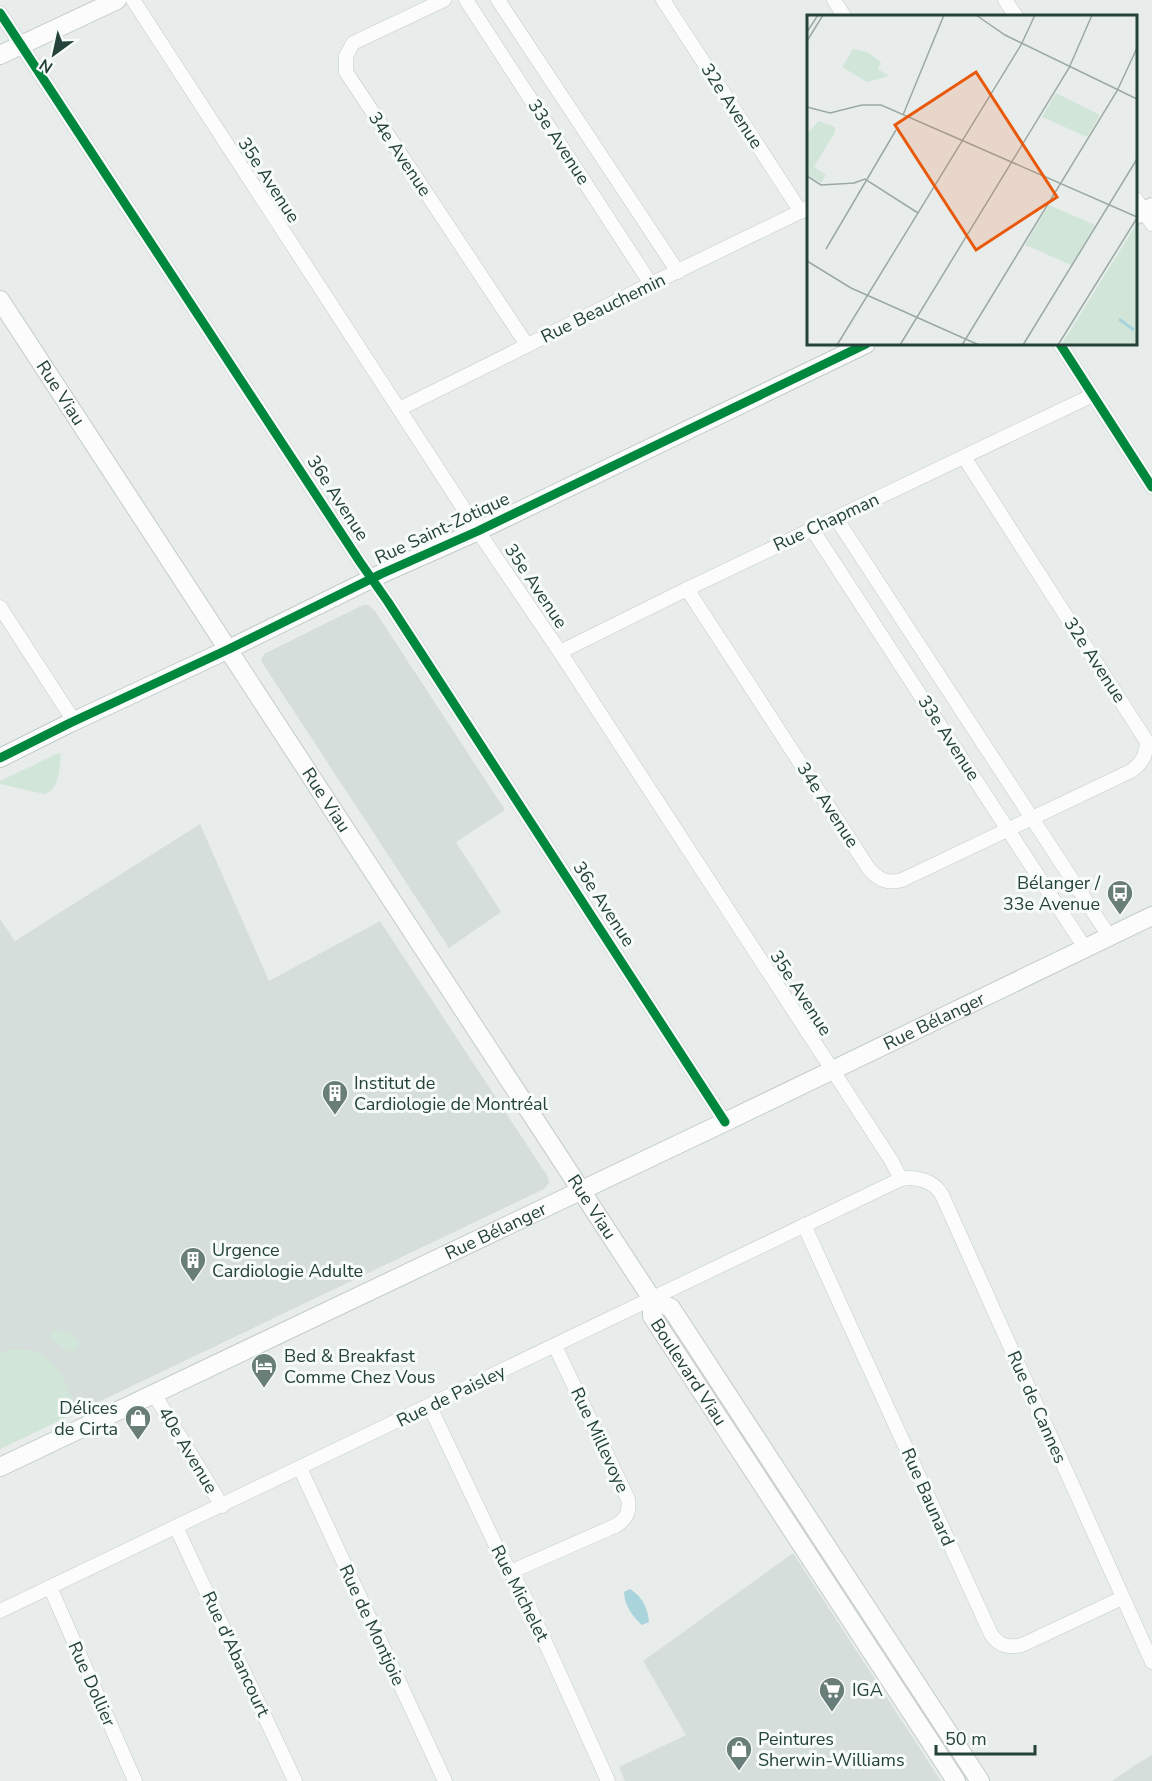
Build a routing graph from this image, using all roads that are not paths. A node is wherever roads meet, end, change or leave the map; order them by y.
1 (117, 0) edge
2 (133, 0) edge
3 (444, 0) edge
4 (466, 0) edge
5 (498, 0) edge
6 (663, 0) edge
7 (834, 0) edge
8 (1005, 0) edge
9 (0, 13) edge
10 (843, 15) edge
11 (1015, 15) edge
12 (21, 45) junction
13 (0, 55) edge
14 (805, 210) edge
15 (678, 272) junction
16 (651, 284) junction
17 (0, 300) edge
18 (527, 345) junction
19 (864, 345) edge
20 (1061, 345) edge
21 (1093, 395) junction
22 (399, 409) junction
23 (963, 457) junction
24 (1152, 487) edge
25 (836, 518) junction
26 (812, 529) junction
27 (478, 531) junction
28 (372, 579) junction
29 (687, 589) junction
30 (0, 607) edge
31 (229, 649) junction
32 (560, 652) junction
33 (74, 721) junction
34 (0, 758) edge
35 (1033, 818) junction
36 (1009, 829) junction
37 (1152, 916) edge
38 (1109, 936) junction
39 (1085, 948) junction
40 (832, 1070) junction
41 (725, 1122) junction
42 (901, 1179) junction
43 (580, 1191) junction
44 (804, 1225) junction
45 (651, 1299) junction
46 (555, 1346) junction
47 (154, 1394) junction
48 (429, 1407) junction
49 (0, 1467) edge
50 (300, 1468) junction
51 (222, 1506) junction
52 (176, 1527) junction
53 (510, 1572) junction
54 (50, 1587) junction
55 (1122, 1598) junction
56 (0, 1611) edge
57 (1152, 1662) edge
58 (135, 1781) edge
59 (295, 1781) edge
60 (445, 1781) edge
61 (608, 1781) edge
62 (956, 1781) edge
63 (980, 1781) edge

1 - 12 street
2 - 22 street, 35e Avenue
3 - 18 street, 34e Avenue
4 - 16 street, 33e Avenue
5 - 15 street, 33e Avenue
6 - 14 street, 32e Avenue
7 - 10 street
8 - 11 street
9 - 12 street, 36e Avenue
12 - 13 street
12 - 28 street, 36e Avenue
14 - 15 street, Rue Beauchemin
15 - 16 street, Rue Beauchemin
16 - 18 street, Rue Beauchemin
17 - 31 street, Rue Viau
18 - 22 street, Rue Beauchemin
19 - 27 street, Rue Saint-Zotique
20 - 21 street
21 - 23 street, Rue Chapman
21 - 24 street
22 - 27 street, 35e Avenue
23 - 25 street, Rue Chapman
23 - 35 street, 32e Avenue
25 - 26 street, Rue Chapman
25 - 35 street, 33e Avenue
26 - 29 street, Rue Chapman
26 - 36 street, 33e Avenue
27 - 28 street, Rue Saint-Zotique
27 - 32 street, 35e Avenue
28 - 31 street, Rue Saint-Zotique
28 - 41 street, 36e Avenue
29 - 32 street, Rue Chapman
29 - 36 street, 34e Avenue
30 - 33 street
31 - 33 street, Rue Saint-Zotique
31 - 43 street, Rue Viau
32 - 40 street, 35e Avenue
33 - 34 street, Rue Saint-Zotique
35 - 36 street, 34e Avenue
35 - 38 street, 33e Avenue
36 - 39 street, 33e Avenue
37 - 38 street, Rue Bélanger
38 - 39 street, Rue Bélanger
39 - 40 street, Rue Bélanger
40 - 41 street, Rue Bélanger
40 - 42 street, 35e Avenue
41 - 43 street, Rue Bélanger
42 - 44 street, Rue de Paisley
42 - 55 street, Rue de Cannes
43 - 45 street, Rue Viau
43 - 47 street, Rue Bélanger
44 - 45 street, Rue de Paisley
44 - 55 street, Rue Baunard
45 - 46 street, Rue de Paisley
45 - 62 street, Boulevard Viau
45 - 63 street, Boulevard Viau
46 - 48 street, Rue de Paisley
46 - 53 street, Rue Millevoye
47 - 49 street, Rue Bélanger
47 - 51 street, 40e Avenue
48 - 50 street, Rue de Paisley
48 - 53 street, Rue Michelet
50 - 51 street, Rue de Paisley
50 - 60 street, Rue de Montjoie
51 - 52 street, Rue de Paisley
52 - 54 street, Rue de Paisley
52 - 59 street, Rue d'Abancourt
53 - 61 street, Rue Michelet
54 - 56 street, Rue de Paisley
54 - 58 street, Rue Dollier
55 - 57 street, Rue de Cannes

